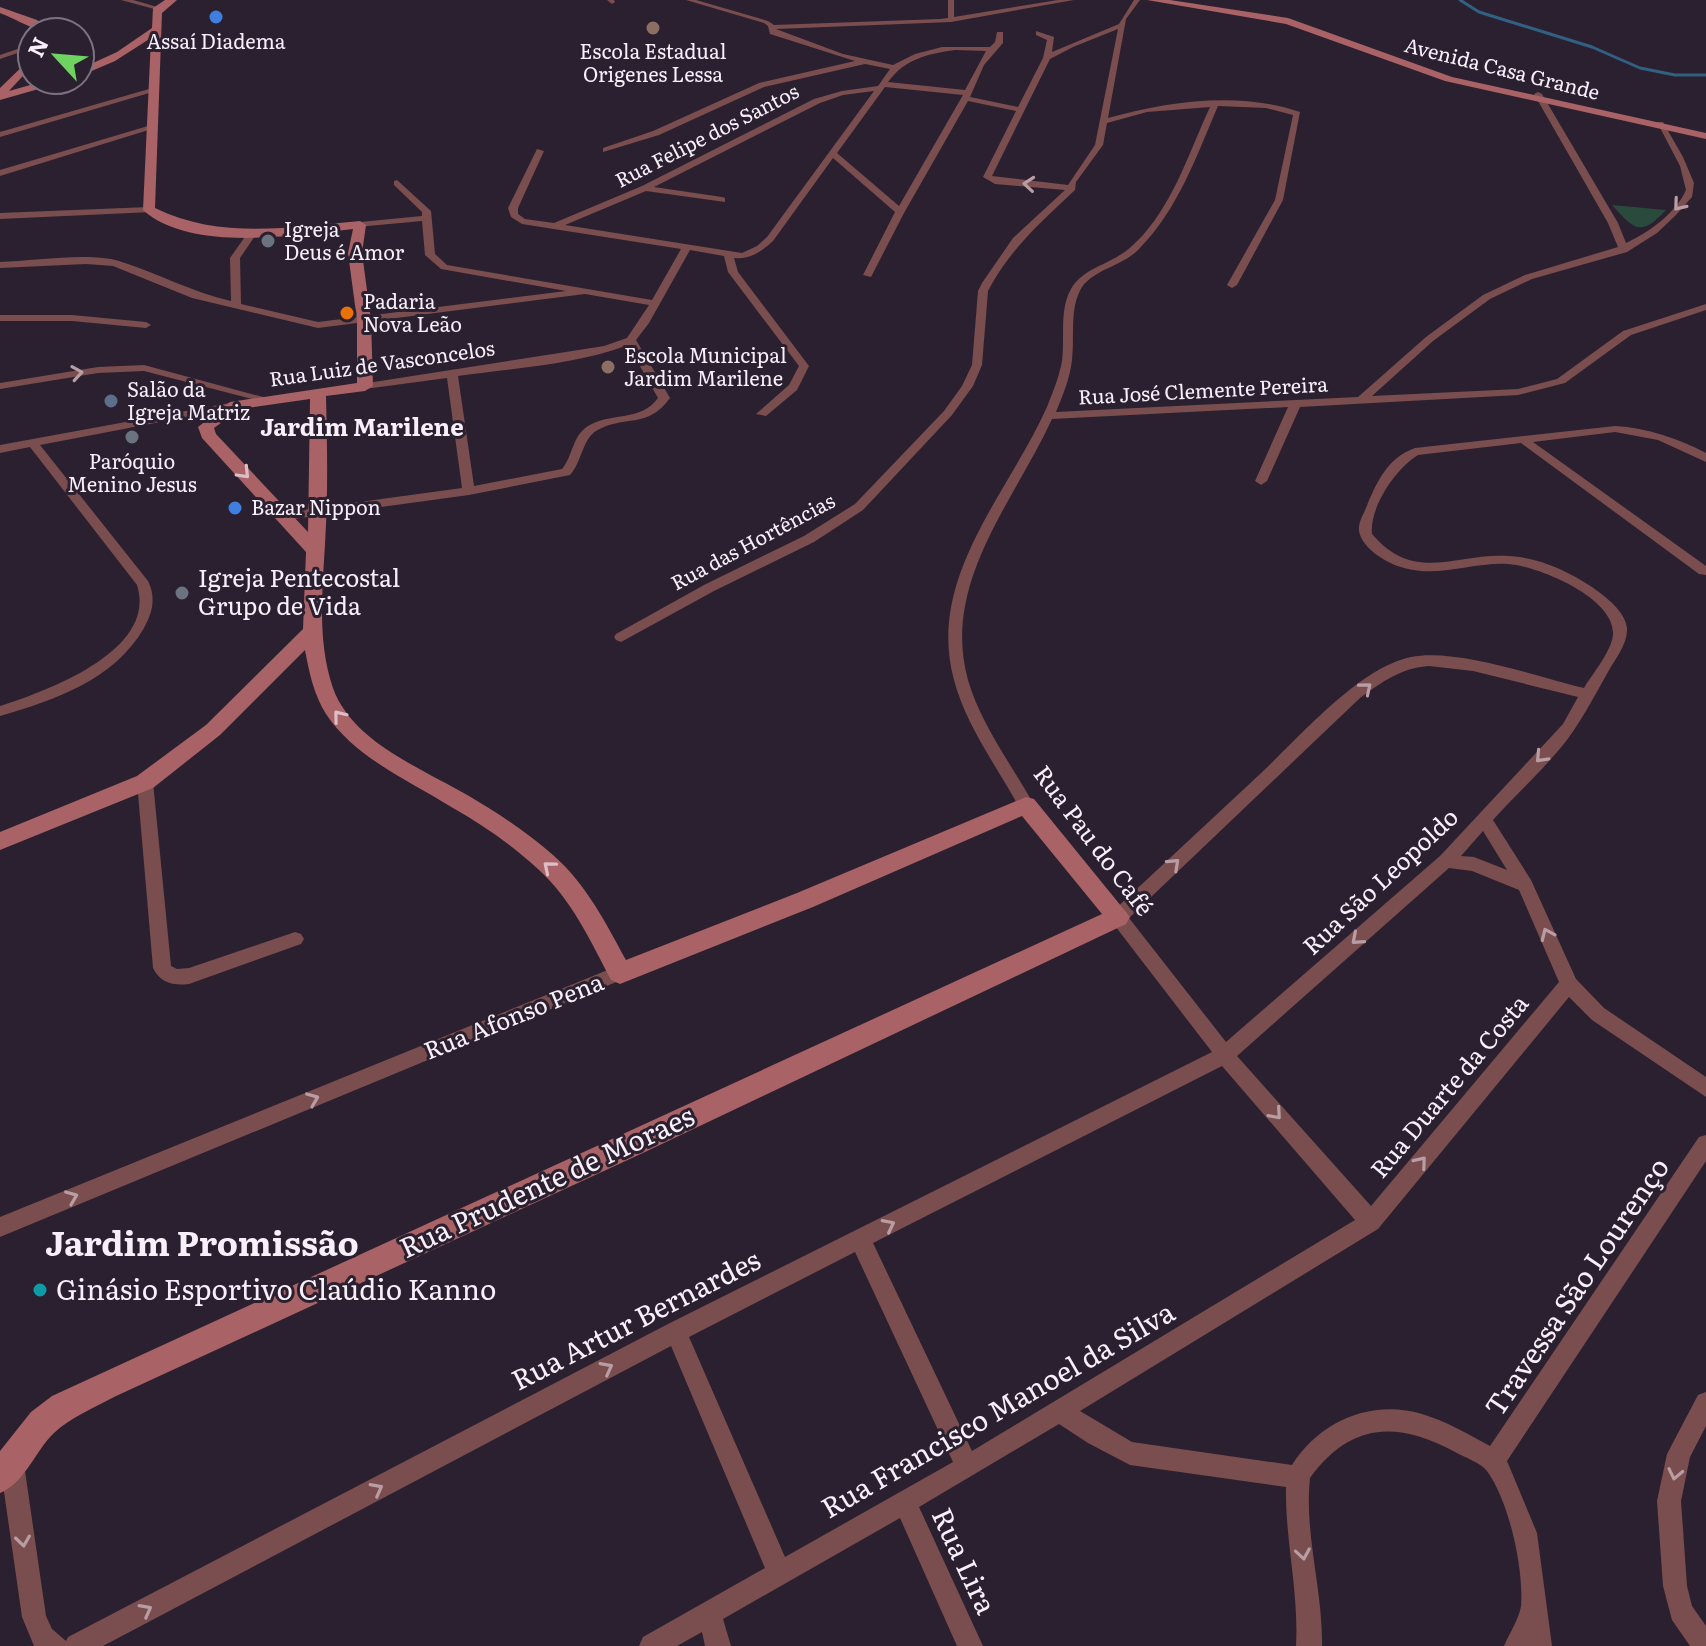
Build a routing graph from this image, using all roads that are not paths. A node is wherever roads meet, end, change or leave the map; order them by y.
1 (124, 0) edge
2 (172, 0) edge
3 (689, 0) edge
4 (951, 0) edge
5 (1071, 0) edge
6 (1125, 0) edge
7 (1137, 0) edge
8 (1152, 0) edge
9 (1186, 0) edge
10 (1056, 1) edge
11 (158, 8) junction
12 (1128, 9) junction
13 (951, 20) junction
14 (1122, 25) junction
15 (773, 27) junction
16 (157, 28) junction
17 (1039, 33) dead end
18 (1000, 34) dead end
19 (1090, 37) junction
20 (1119, 39) junction
21 (990, 49) junction
22 (1047, 58) junction
23 (863, 62) junction
24 (96, 66) edge
25 (894, 68) junction
26 (16, 78) edge
27 (881, 86) junction
28 (152, 91) junction
29 (838, 95) junction
30 (0, 96) edge
31 (1540, 97) junction
32 (871, 99) junction
33 (964, 100) junction
34 (1107, 104) junction
35 (1215, 105) junction
36 (1185, 106) junction
37 (1022, 110) junction
38 (1144, 110) junction
39 (1105, 121) junction
40 (1660, 124) junction
41 (1206, 125) junction
42 (151, 128) junction
43 (1706, 130) edge
44 (0, 135) edge
45 (1706, 136) edge
46 (606, 150) dead end
47 (540, 151) dead end
48 (833, 154) junction
49 (0, 173) edge
50 (817, 175) junction
51 (858, 177) junction
52 (397, 183) dead end
53 (1069, 186) junction
54 (645, 188) junction
55 (722, 200) dead end
56 (149, 210) junction
57 (900, 211) junction
58 (594, 212) junction
59 (0, 216) edge
60 (428, 218) junction
61 (1613, 223) junction
62 (360, 225) junction
63 (552, 227) junction
64 (581, 231) junction
65 (1654, 231) junction
66 (252, 233) junction
67 (687, 247) junction
68 (1624, 250) junction
69 (729, 255) junction
70 (0, 265) edge
71 (868, 275) dead end
72 (1232, 285) dead end
73 (581, 292) junction
74 (654, 303) junction
75 (236, 306) junction
76 (1706, 307) edge
77 (0, 318) edge
78 (364, 320) junction
79 (146, 325) dead end
80 (631, 340) junction
81 (452, 374) junction
82 (1381, 380) junction
83 (0, 386) edge
84 (365, 386) junction
85 (318, 394) junction
86 (268, 400) junction
87 (1406, 400) junction
88 (1359, 402) junction
89 (235, 405) junction
90 (1295, 405) junction
91 (762, 414) dead end
92 (1049, 416) junction
93 (166, 417) junction
94 (206, 427) junction
95 (32, 442) junction
96 (1526, 442) junction
97 (0, 449) edge
98 (1706, 458) edge
99 (1261, 481) dead end
100 (469, 491) junction
101 (318, 512) junction
102 (286, 516) junction
103 (314, 550) junction
104 (1704, 571) edge
105 (311, 633) junction
106 (621, 637) dead end
107 (1586, 694) junction
108 (0, 711) edge
109 (145, 782) junction
110 (1026, 805) junction
111 (1484, 819) junction
112 (0, 841) edge
113 (1446, 861) junction
114 (1525, 885) junction
115 (1118, 917) junction
116 (295, 939) dead end
117 (620, 973) junction
118 (1569, 984) junction
119 (1225, 1055) junction
120 (1706, 1088) edge
121 (1706, 1144) edge
122 (1371, 1222) junction
123 (0, 1227) edge
124 (860, 1239) junction
125 (676, 1332) junction
126 (1706, 1403) edge
127 (1060, 1411) junction
128 (1494, 1460) junction
129 (967, 1467) junction
130 (6, 1470) edge
131 (1298, 1477) junction
132 (904, 1501) junction
133 (779, 1573) junction
134 (709, 1613) junction
135 (1531, 1613) junction
136 (56, 1646) edge
137 (77, 1646) edge
138 (652, 1646) edge
139 (718, 1646) edge
140 (970, 1646) edge
141 (1309, 1646) edge
142 (1517, 1646) edge
143 (1539, 1646) edge
144 (1705, 1646) edge

1 - 11 street
2 - 11 street
3 - 15 street
4 - 13 street
5 - 10 street
6 - 12 street
7 - 12 street
8 - 31 street, Avenida Casa Grande
9 - 31 street, Avenida Casa Grande
10 - 13 street
11 - 16 street
12 - 14 street, Rua das Hortências
13 - 15 street
14 - 19 street
14 - 20 street, Rua das Hortências
15 - 23 street
16 - 24 street
16 - 28 street
17 - 22 street
18 - 21 street
19 - 20 street
19 - 22 street
20 - 34 street, Rua das Hortências
21 - 25 street
21 - 33 street
22 - 37 street
23 - 25 street
23 - 46 street
25 - 27 street
26 - 30 street
27 - 29 street, Rua Felipe dos Santos
27 - 32 street
27 - 33 street, Rua Felipe dos Santos
28 - 42 street
28 - 44 street
29 - 32 street, Rua Felipe dos Santos
29 - 54 street, Rua Felipe dos Santos
31 - 40 street, Avenida Casa Grande
31 - 43 street, Avenida Casa Grande
31 - 61 street
32 - 48 street
33 - 37 street, Rua Felipe dos Santos
33 - 57 street
34 - 38 street
34 - 39 street, Rua das Hortências
35 - 36 street
35 - 41 street, Rua Pau do Café
35 - 72 street
36 - 38 street
36 - 41 street
53 -> 37 street
38 - 39 street
39 - 53 street, Rua das Hortências
40 - 45 street, Avenida Casa Grande
40 -> 65 street
41 - 92 street, Rua Pau do Café
42 - 49 street
42 - 56 street
47 - 63 street
48 - 50 street
48 - 51 street
50 - 51 street
50 - 69 street
51 - 57 street
52 - 60 street
53 - 106 street, Rua das Hortências
54 - 55 street
54 - 58 street, Rua Felipe dos Santos
56 - 59 street
56 - 66 street
57 - 71 street
58 - 63 street, Rua Felipe dos Santos
58 - 64 street, Rua Felipe dos Santos
60 - 62 street
60 - 73 street
61 - 65 street
61 - 68 street
62 - 66 street
62 - 78 street
63 - 64 street
64 - 67 street
65 - 68 street
66 - 75 street
67 - 69 street
67 - 74 street
68 - 82 street
69 - 91 street
70 - 75 street
73 - 74 street
73 - 78 street
74 - 80 street
75 - 78 street
76 - 87 street, Rua José Clemente Pereira
77 - 79 street
78 - 84 street
80 - 81 street, Rua Luiz de Vasconcelos
80 - 100 street
81 - 84 street, Rua Luiz de Vasconcelos
81 - 100 street
82 - 87 street
82 - 88 street
83 -> 86 street
84 - 85 street, Rua Luiz de Vasconcelos
85 - 86 street, Rua Luiz de Vasconcelos
85 - 101 street
86 - 89 street, Rua Luiz de Vasconcelos
87 - 88 street, Rua José Clemente Pereira
88 - 90 street, Rua José Clemente Pereira
89 - 93 street, Rua Luiz de Vasconcelos
89 - 94 street
90 - 92 street, Rua José Clemente Pereira
90 - 99 street
92 - 110 street, Rua Pau do Café
93 - 94 street
93 - 95 street, Rua Luiz de Vasconcelos
94 -> 102 street
95 - 97 street, Rua Luiz de Vasconcelos
95 - 108 street
96 - 98 street
96 - 104 street
96 - 107 street, Rua São Leopoldo
100 - 101 street
101 - 102 street
101 - 103 street
102 - 103 street
103 - 105 street
105 - 109 street
117 -> 105 street
107 -> 111 street, Rua São Leopoldo
115 -> 107 street
109 - 112 street
109 - 116 street
110 - 115 street, Rua Pau do Café
110 - 117 street, Rua Afonso Pena
111 - 113 street, Rua São Leopoldo
111 - 114 street
113 - 114 street
113 -> 119 street, Rua São Leopoldo
118 -> 114 street
115 - 119 street, Rua Pau do Café
115 - 130 street, Rua Prudente de Moraes
123 -> 117 street, Rua Afonso Pena
118 - 120 street
122 -> 118 street, Rua Duarte da Costa
119 -> 122 street, Rua Pau do Café
124 -> 119 street, Rua Artur Bernardes
121 - 128 street, Travessa São Lourenço
122 - 127 street, Rua Francisco Manoel da Silva
124 - 125 street, Rua Artur Bernardes
124 - 129 street
125 - 133 street
137 -> 125 street, Rua Artur Bernardes
126 -> 144 street
127 - 129 street, Rua Francisco Manoel da Silva
127 - 131 street
128 - 131 street
128 - 135 street
129 - 132 street, Rua Francisco Manoel da Silva
130 -> 136 street
131 -> 141 street
132 - 133 street, Rua Francisco Manoel da Silva
132 - 140 street, Rua Lira
133 - 134 street, Rua Francisco Manoel da Silva
134 - 138 street, Rua Francisco Manoel da Silva
134 - 139 street
135 - 142 street
135 - 143 street

